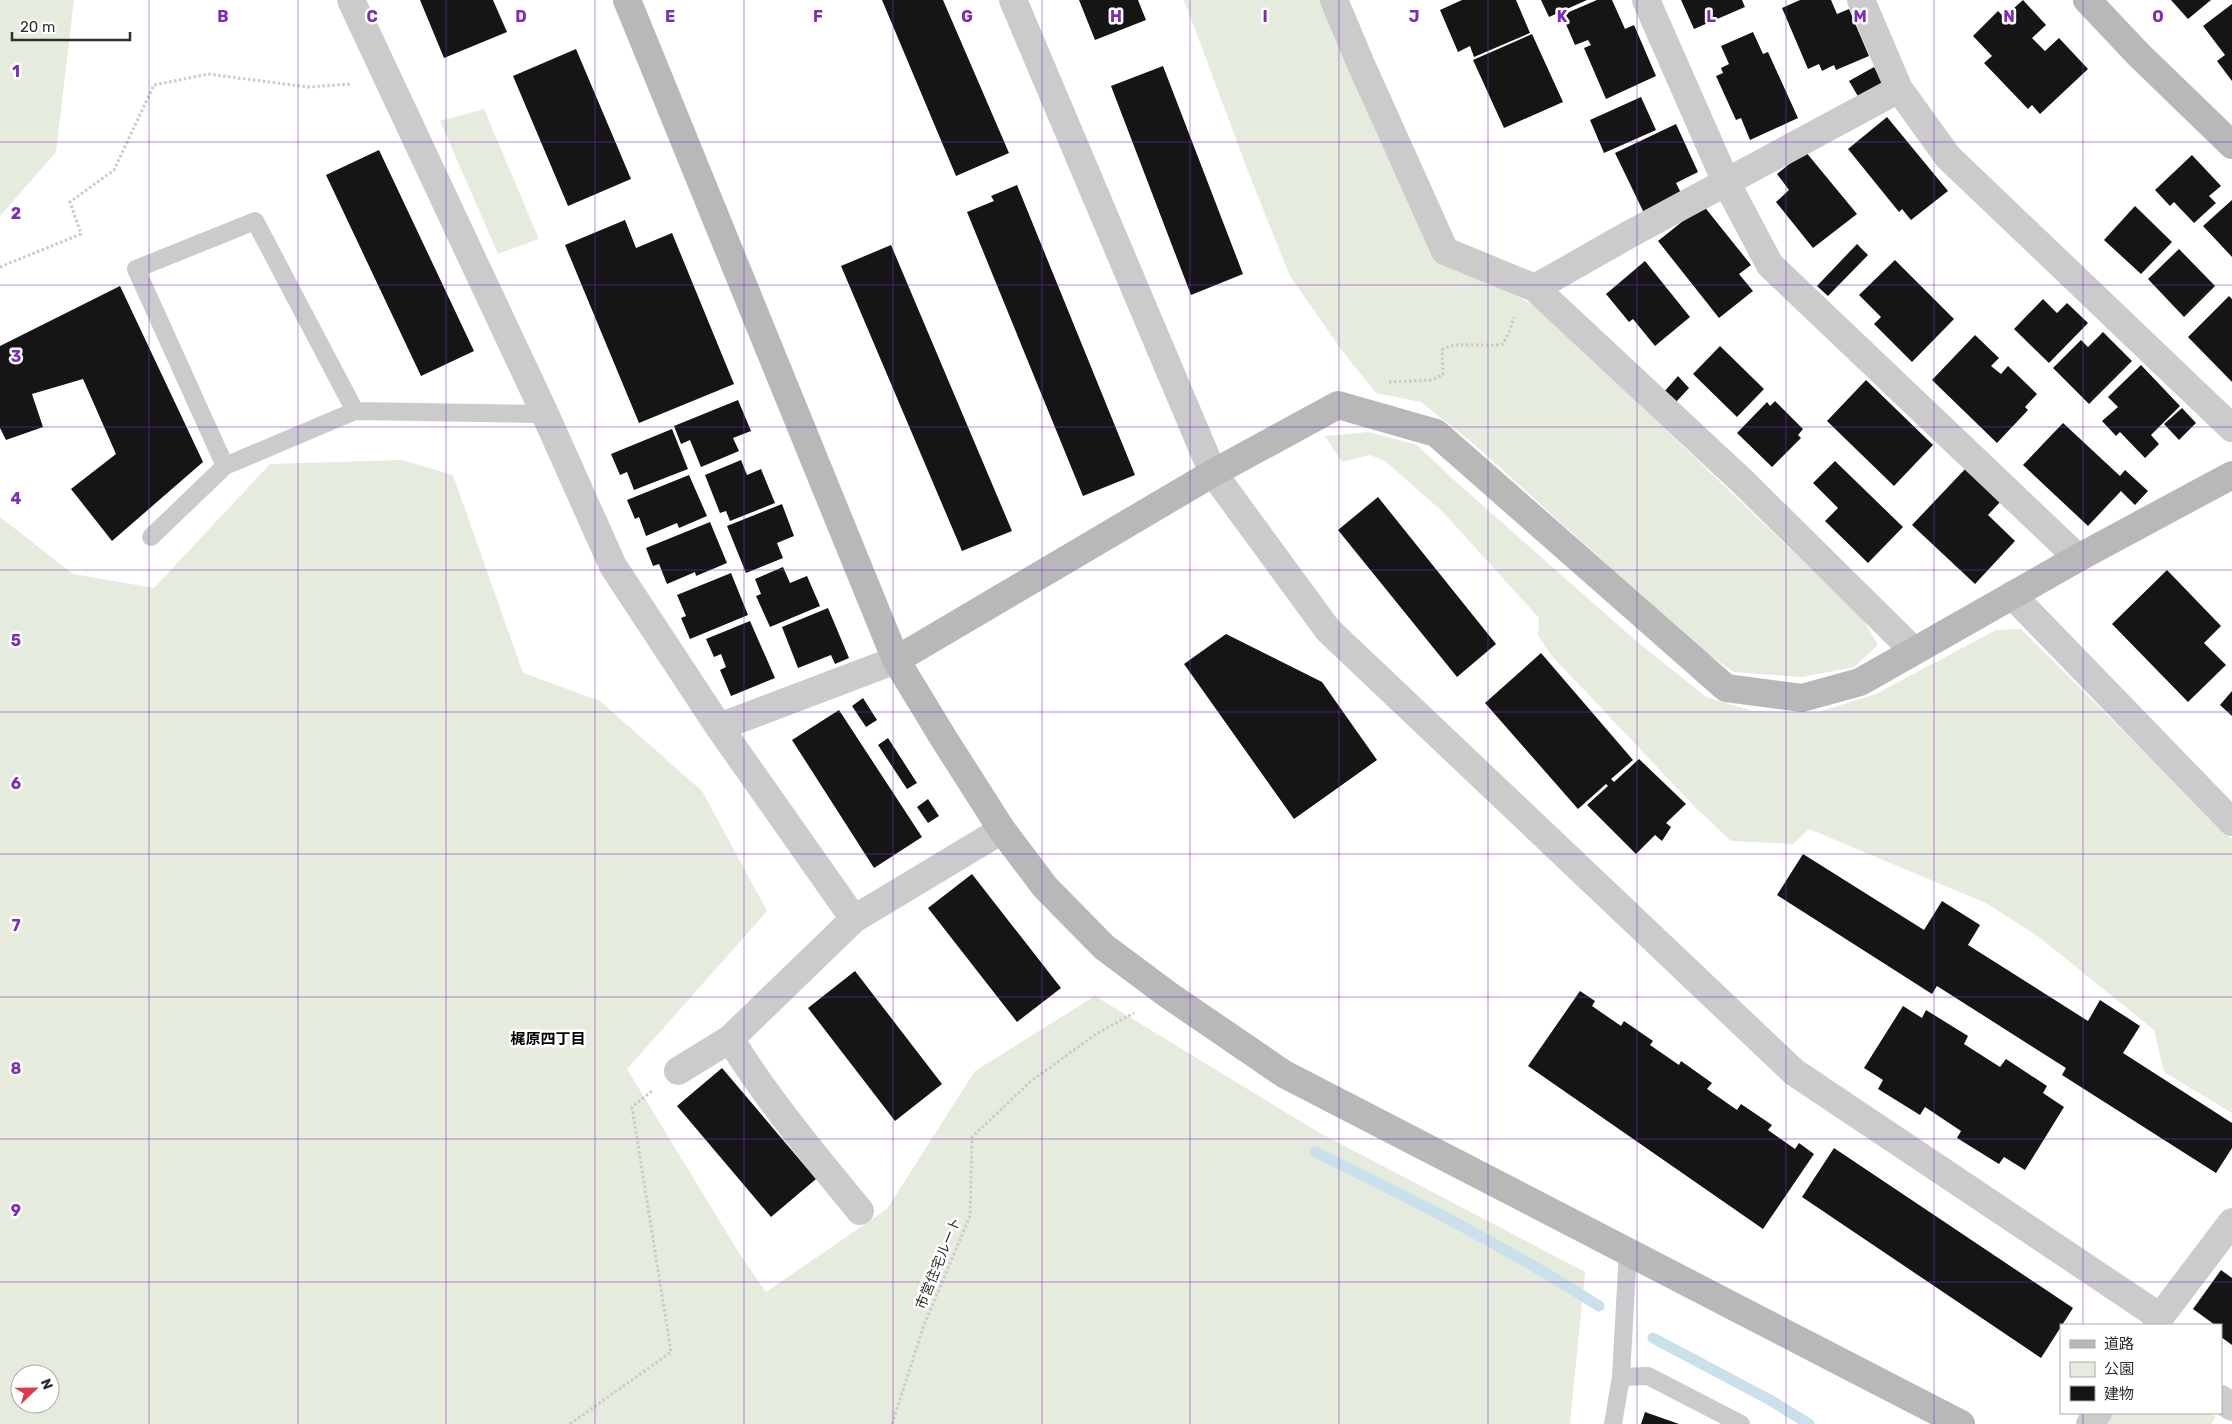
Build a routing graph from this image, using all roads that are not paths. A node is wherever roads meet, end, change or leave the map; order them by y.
1 (351, 0) edge
2 (627, 0) edge
3 (1013, 0) edge
4 (1334, 0) edge
5 (1646, 0) edge
6 (1861, 0) edge
7 (2087, 0) edge
8 (1899, 90) junction
9 (2231, 144) edge
10 (1726, 182) junction
11 (1535, 288) junction
12 (355, 411) junction
13 (545, 414) junction
14 (2232, 428) edge
15 (224, 466) junction
16 (1213, 472) junction
17 (2232, 475) edge
18 (151, 537) dead end
19 (2078, 558) junction
20 (2012, 595) junction
21 (1914, 651) junction
22 (896, 660) junction
23 (719, 726) junction
24 (2232, 822) edge
25 (1002, 830) junction
26 (854, 919) junction
27 (730, 1039) junction
28 (678, 1071) road end
29 (860, 1211) dead end
30 (2232, 1222) edge
31 (1628, 1251) junction
32 (2159, 1321) edge
33 (1622, 1377) junction
34 (1613, 1424) edge
35 (1741, 1424) edge
36 (1961, 1424) edge

1 - 13 street
2 - 22 street
3 - 16 street
4 - 11 street
5 - 10 street
6 - 8 street
7 - 9 street
8 - 10 street
8 - 14 street
10 - 11 street
10 - 19 street
11 - 21 street
12 - 13 lane
12 - 15 lane
12 - 15 lane
13 - 23 street
15 - 18 lane
16 - 21 street
16 - 22 street
16 - 32 street
17 - 19 street
19 - 20 street
20 - 21 street
20 - 24 street
22 - 23 street
22 - 25 street
23 - 26 street
25 - 26 street
25 - 31 street
26 - 27 street
27 - 28 street
27 - 29 street
30 - 32 street
31 - 33 lane
31 - 36 street
33 - 34 lane
33 - 35 lane

